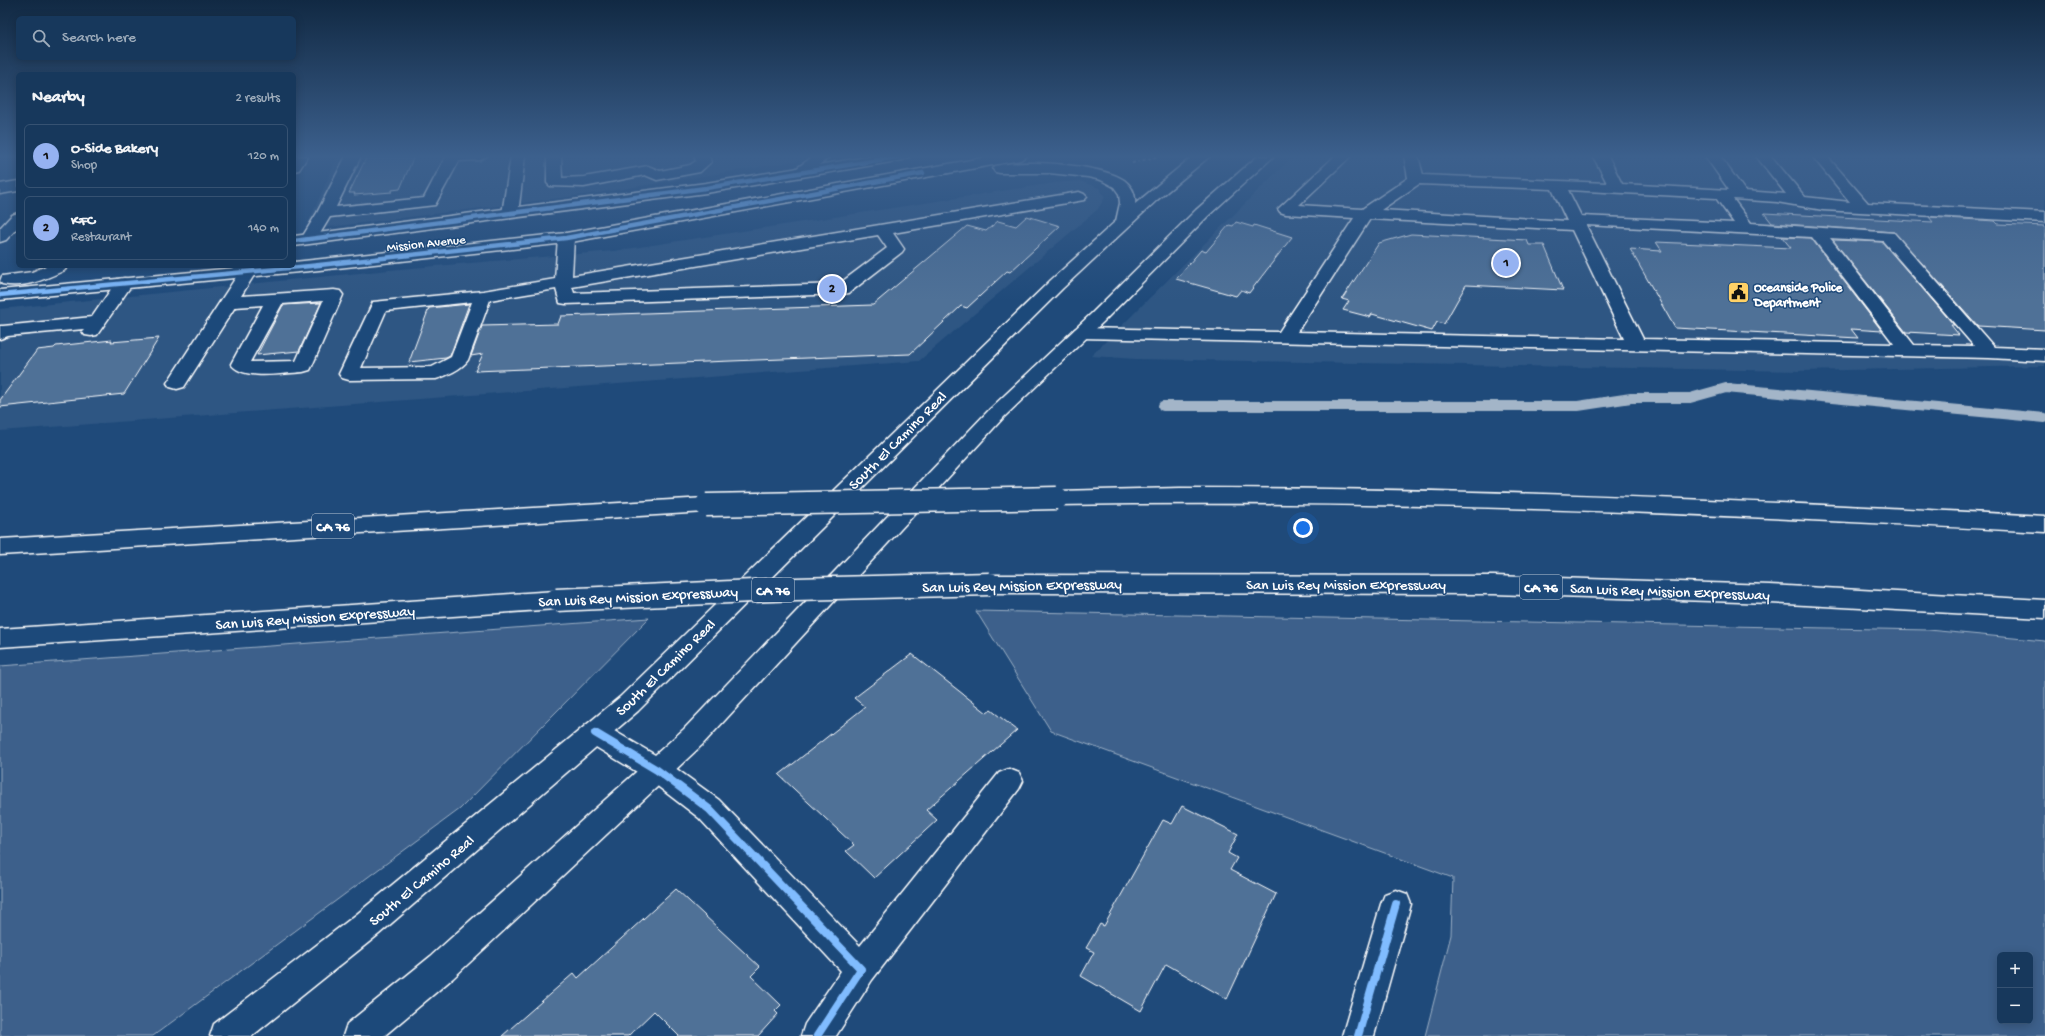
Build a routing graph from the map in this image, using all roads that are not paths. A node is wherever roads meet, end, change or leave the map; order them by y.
1 (330, 204) edge
2 (408, 204) edge
3 (511, 204) edge
4 (583, 204) edge
5 (659, 204) edge
6 (753, 204) edge
7 (1031, 204) edge
8 (1127, 204) edge
9 (1144, 204) edge
10 (1212, 204) edge
11 (1291, 204) edge
12 (1379, 204) edge
13 (1568, 204) edge
14 (1728, 204) edge
15 (1829, 204) edge
16 (1861, 204) edge
17 (1863, 207) junction
18 (326, 213) junction
19 (510, 214) junction
20 (1365, 214) junction
21 (2045, 218) edge
22 (16, 220) edge
23 (1124, 223) junction
24 (1577, 223) junction
25 (1746, 228) junction
26 (883, 230) junction
27 (1817, 232) junction
28 (0, 237) edge
29 (566, 238) junction
30 (301, 240) edge
31 (310, 266) junction
32 (16, 267) edge
33 (296, 267) edge
34 (0, 268) edge
35 (54, 268) edge
36 (289, 268) edge
37 (248, 272) junction
38 (0, 281) edge
39 (124, 283) junction
40 (563, 283) junction
41 (0, 295) edge
42 (483, 296) junction
43 (276, 298) junction
44 (228, 302) junction
45 (1081, 333) junction
46 (0, 334) edge
47 (1285, 336) junction
48 (1636, 344) junction
49 (1908, 350) junction
50 (1989, 352) junction
51 (2045, 355) edge
52 (177, 383) dead end
53 (2045, 524) edge
54 (0, 547) edge
55 (2045, 609) edge
56 (0, 638) edge
57 (595, 733) junction
58 (657, 770) junction
59 (1009, 781) dead end
60 (1396, 904) dead end
61 (861, 970) junction
62 (226, 1036) edge
63 (359, 1036) edge
64 (817, 1036) edge
65 (1358, 1036) edge

1 - 18 main road
2 - 18 main road
3 - 19 main road
4 - 19 main road, Mission Avenue
5 - 29 main road
6 - 29 main road, Mission Avenue
7 - 26 main road
8 - 23 main road
9 - 23 main road, South El Camino Real
10 - 45 main road
11 - 20 main road
12 - 20 main road
13 - 24 main road
14 - 25 main road
15 - 17 main road
16 - 17 main road
17 - 21 main road
18 - 30 main road
19 - 30 main road, Mission Avenue
19 - 31 main road
20 - 24 main road
20 - 47 main road
22 - 28 main road
23 - 57 main road, South El Camino Real
24 - 25 main road
24 - 48 main road
25 - 27 main road
26 - 40 main road
26 - 40 main road
27 - 49 main road
27 - 50 main road
29 - 31 main road, Mission Avenue
29 - 40 main road
31 - 33 main road, Mission Avenue
32 - 34 main road
35 - 38 main road
36 - 37 main road, Mission Avenue
37 - 39 main road, Mission Avenue
37 - 44 main road
39 - 41 main road, Mission Avenue
39 - 46 main road
40 - 42 main road
42 - 42 main road
43 - 43 main road
43 - 44 main road
44 - 52 main road
45 - 47 main road
45 - 58 main road
47 - 48 main road
48 - 49 main road
49 - 50 main road
50 - 51 main road
53 - 54 main road, CA 76, bridge
55 - 56 main road, San Luis Rey Mission Expressway / CA 76, bridge
57 - 58 main road
57 - 62 main road, South El Camino Real
58 - 61 main road
58 - 63 main road
59 - 61 main road
60 - 65 main road
61 - 64 main road

